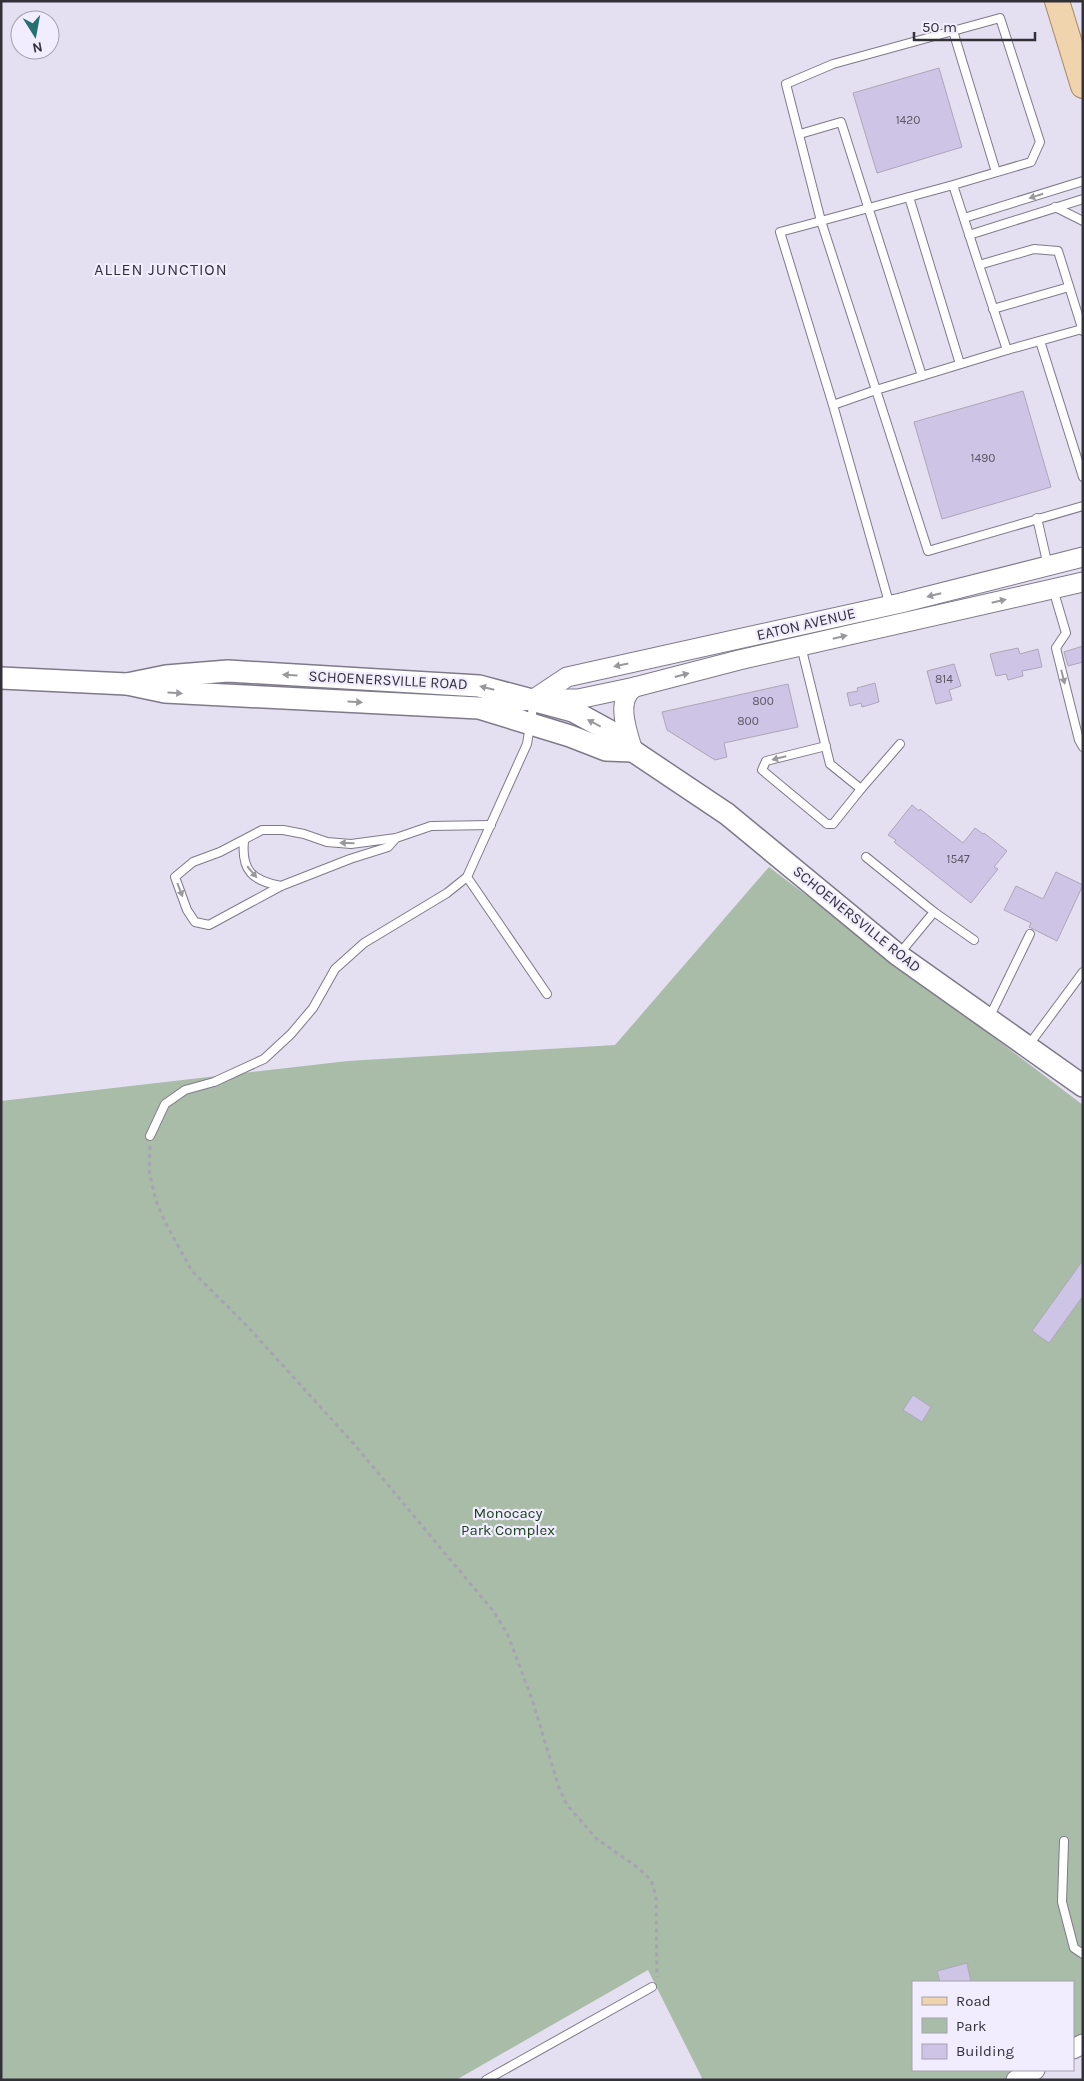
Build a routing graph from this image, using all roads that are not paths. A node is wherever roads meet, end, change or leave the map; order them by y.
1 (1056, 1) edge
2 (953, 31) junction
3 (1083, 86) edge
4 (800, 134) junction
5 (996, 172) junction
6 (1083, 181) edge
7 (953, 185) junction
8 (909, 197) junction
9 (1083, 199) edge
10 (1055, 207) junction
11 (868, 208) junction
12 (964, 218) junction
13 (821, 221) junction
14 (1083, 221) edge
15 (969, 235) junction
16 (979, 265) junction
17 (1069, 287) junction
18 (993, 309) junction
19 (1082, 330) edge
20 (1040, 342) junction
21 (1007, 350) junction
22 (960, 364) junction
23 (922, 376) junction
24 (876, 390) junction
25 (833, 405) junction
26 (1083, 477) edge
27 (1083, 506) edge
28 (1037, 518) junction
29 (1083, 557) edge
30 (1048, 566) junction
31 (1083, 582) edge
32 (1053, 589) junction
33 (890, 606) junction
34 (801, 646) junction
35 (1, 678) edge
36 (127, 684) junction
37 (635, 687) junction
38 (534, 699) junction
39 (479, 708) junction
40 (529, 724) junction
41 (900, 744) dead end
42 (826, 746) junction
43 (1083, 747) edge
44 (633, 752) junction
45 (861, 789) junction
46 (491, 825) junction
47 (396, 838) junction
48 (244, 841) junction
49 (866, 858) dead end
50 (467, 877) junction
51 (281, 886) junction
52 (934, 912) junction
53 (1030, 934) dead end
54 (974, 940) dead end
55 (898, 955) junction
56 (1083, 972) edge
57 (547, 994) dead end
58 (988, 1020) junction
59 (1027, 1048) junction
60 (1083, 1086) edge
61 (150, 1136) road end
62 (1064, 1841) dead end
63 (1083, 1954) edge
64 (652, 1987) road end
65 (486, 2080) edge

1 - 3 main road
2 - 4 lane
2 - 5 lane
2 - 5 lane
4 - 11 lane
4 - 13 lane
5 - 7 lane
6 -> 12 lane
7 - 8 lane
7 - 12 lane
8 - 11 lane
8 - 22 lane
9 - 10 lane
10 - 14 lane
10 - 15 lane
11 - 13 lane
11 - 23 lane
12 - 15 lane
13 - 24 lane
13 - 25 lane
15 - 16 lane
16 - 17 lane
16 - 18 lane
17 - 18 lane
17 - 19 lane
18 - 21 lane
19 - 20 lane
20 - 21 lane
20 - 26 lane
21 - 22 lane
22 - 23 lane
23 - 24 lane
24 - 25 lane
24 - 28 lane
25 - 33 lane
27 - 28 lane
28 - 30 lane
29 - 30 street, EATON AVENUE
30 -> 33 street, EATON AVENUE
31 - 32 street, EATON AVENUE
34 -> 32 street, EATON AVENUE
32 -> 43 lane
33 -> 38 street, EATON AVENUE
37 -> 34 street, EATON AVENUE
34 - 42 lane
35 - 36 main road, SCHOENERSVILLE ROAD
38 -> 36 main road, SCHOENERSVILLE ROAD
36 -> 39 main road, SCHOENERSVILLE ROAD
37 - 38 street, EATON AVENUE
37 - 44 street
38 - 39 street, EATON AVENUE
38 - 40 lane
44 -> 38 main road, SCHOENERSVILLE ROAD
39 - 40 main road, SCHOENERSVILLE ROAD
40 - 44 main road, SCHOENERSVILLE ROAD
40 - 46 lane
41 - 45 lane
42 - 45 lane
42 -> 45 lane
44 - 55 main road, SCHOENERSVILLE ROAD
46 - 47 lane
46 - 50 lane
47 -> 48 lane
47 - 51 lane
48 -> 51 lane
48 -> 51 lane
49 - 52 lane
50 - 57 lane
50 - 61 lane
52 - 54 lane
52 - 55 lane
53 - 58 lane
55 - 58 main road, SCHOENERSVILLE ROAD
56 - 59 lane
58 - 59 main road, SCHOENERSVILLE ROAD
59 - 60 main road, SCHOENERSVILLE ROAD
62 - 63 lane
64 - 65 lane

